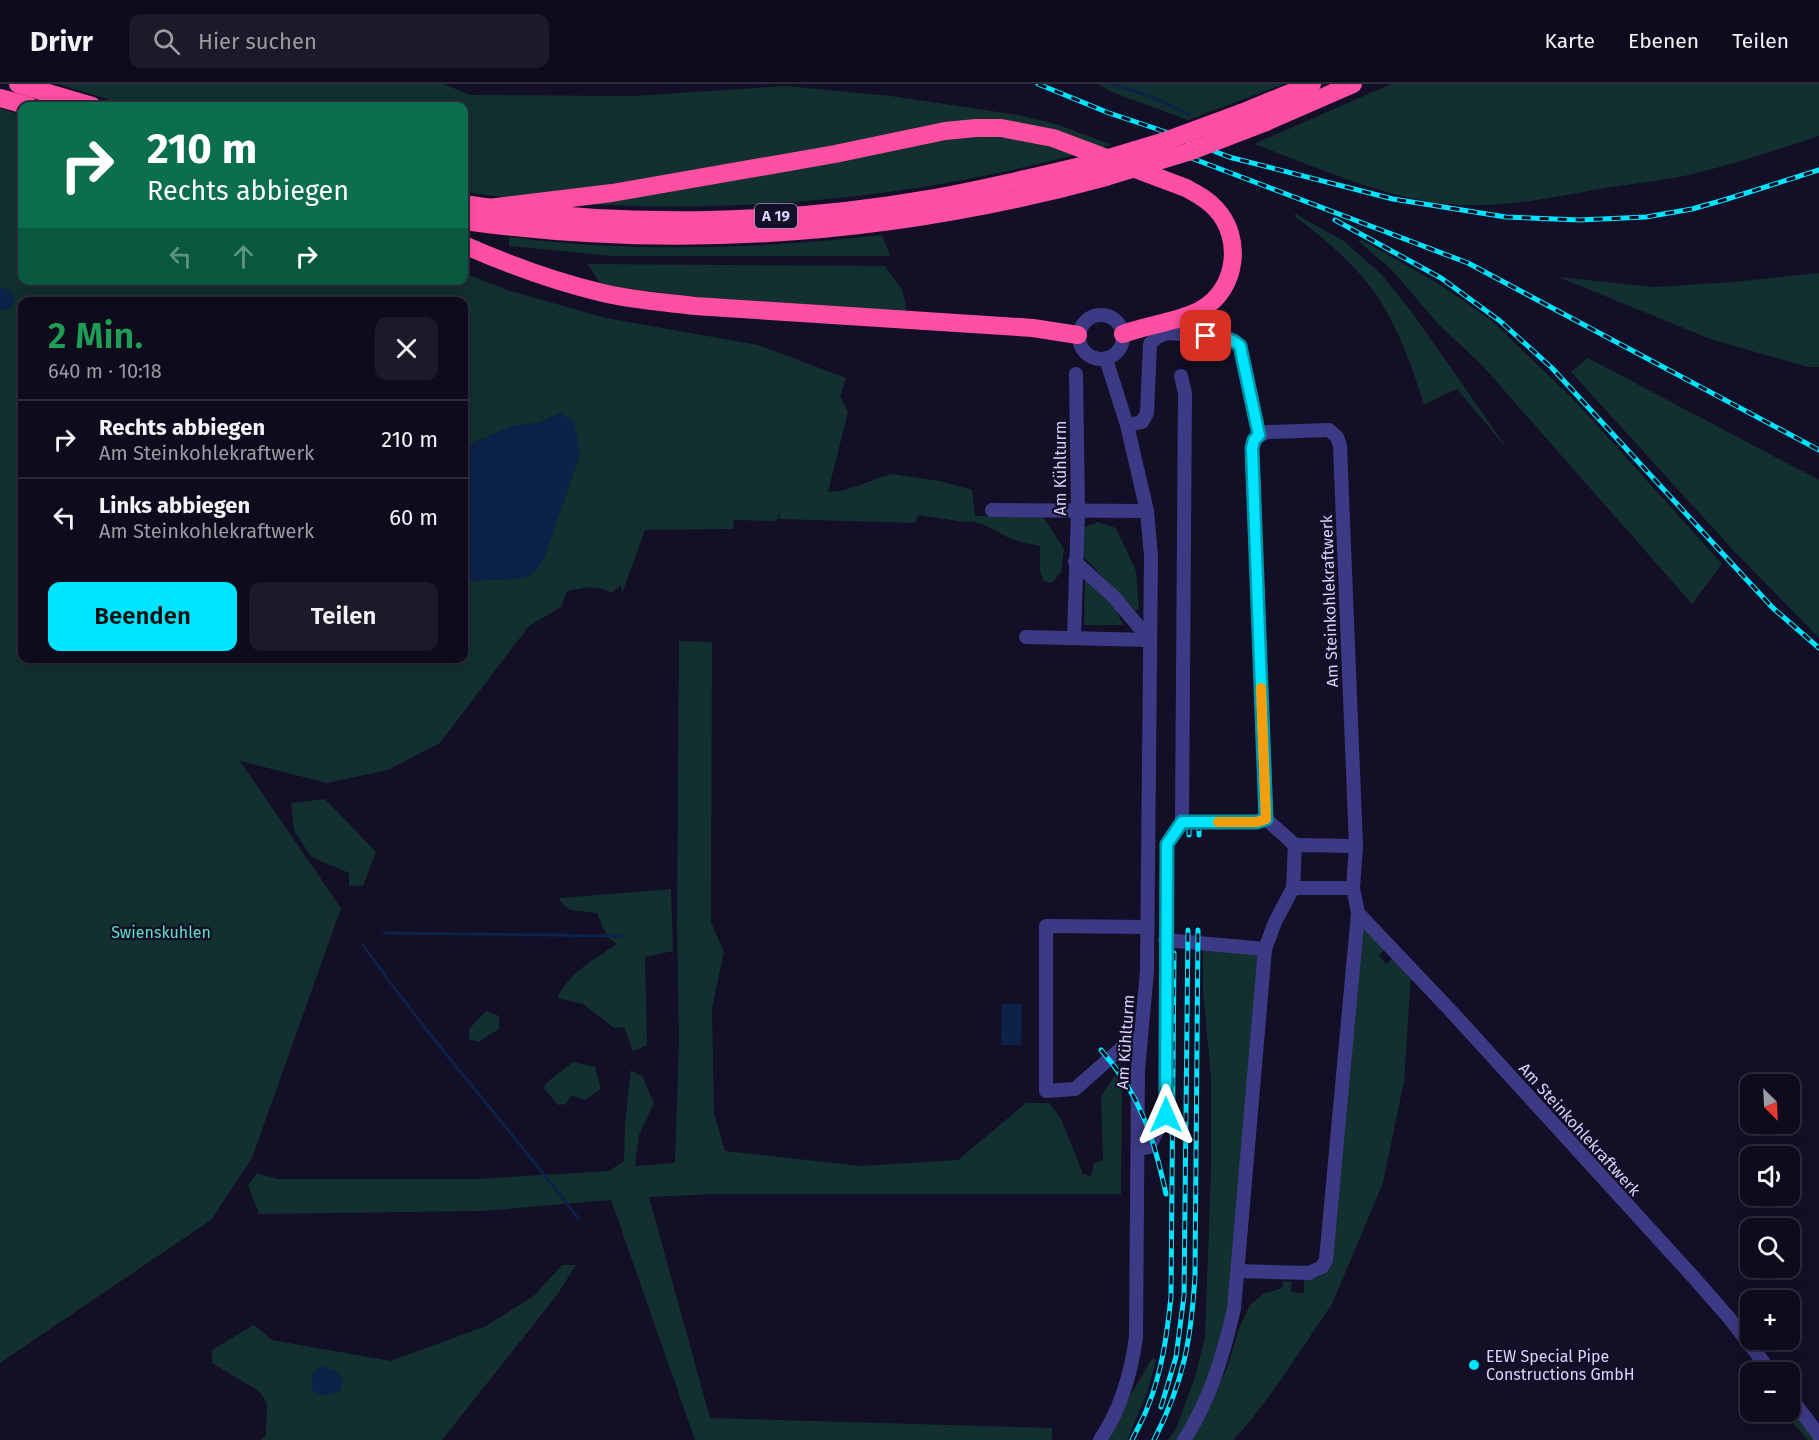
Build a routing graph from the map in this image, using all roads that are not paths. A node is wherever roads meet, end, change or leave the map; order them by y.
1 (18, 84) edge
2 (1312, 84) edge
3 (1353, 84) edge
4 (0, 98) edge
5 (79, 102) edge
6 (18, 103) edge
7 (468, 205) edge
8 (489, 208) junction
9 (468, 221) edge
10 (468, 247) edge
11 (1123, 333) junction
12 (1078, 335) junction
13 (1106, 359) junction
14 (1076, 374) dead end
15 (1181, 376) dead end
16 (1127, 425) junction
17 (1259, 435) junction
18 (992, 510) dead end
19 (1078, 511) junction
20 (1147, 511) junction
21 (1075, 562) junction
22 (1026, 637) dead end
23 (1074, 638) junction
24 (1150, 640) junction
25 (1266, 819) junction
26 (1182, 822) junction
27 (1295, 845) junction
28 (1356, 846) junction
29 (1293, 888) junction
30 (1353, 888) junction
31 (1358, 914) junction
32 (1148, 927) junction
33 (1165, 940) junction
34 (1265, 949) junction
35 (1140, 1036) junction
36 (1138, 1149) junction
37 (1238, 1271) junction
38 (1763, 1362) edge
39 (1800, 1410) edge
40 (1819, 1435) edge
41 (1100, 1440) edge
42 (1184, 1440) edge

1 - 5 highway
2 - 8 highway, A 19, bridge
3 - 9 highway, A 19, bridge
4 - 6 highway
7 - 8 highway, A 19
8 - 11 highway
10 - 12 highway
11 - 12 street
11 - 13 street
12 - 13 street
13 - 16 street, Am Kühlturm
14 - 19 street, Am Kühlturm
15 - 26 street
16 - 17 street
16 - 20 street, Am Kühlturm
17 - 25 street
17 - 28 street, Am Steinkohlekraftwerk
18 - 19 street
19 - 20 street
19 - 21 street, Am Kühlturm
20 - 24 street, Am Kühlturm
21 - 23 street, Am Kühlturm
21 - 24 street
22 - 23 street
23 - 24 street
24 - 32 street, Am Kühlturm
25 - 26 street
25 - 27 street
26 - 33 street
27 - 28 street
27 - 29 street
28 - 30 street, Am Steinkohlekraftwerk
29 - 30 street
29 - 34 street
30 - 31 street, Am Steinkohlekraftwerk
31 - 37 street, Am Steinkohlekraftwerk
31 - 38 street, Am Steinkohlekraftwerk
32 - 35 street, Am Kühlturm
32 - 35 street
33 - 34 street
33 - 36 street
34 - 37 street
35 - 36 street, Am Kühlturm
36 - 41 street, Am Kühlturm
37 - 42 street
39 - 40 street

